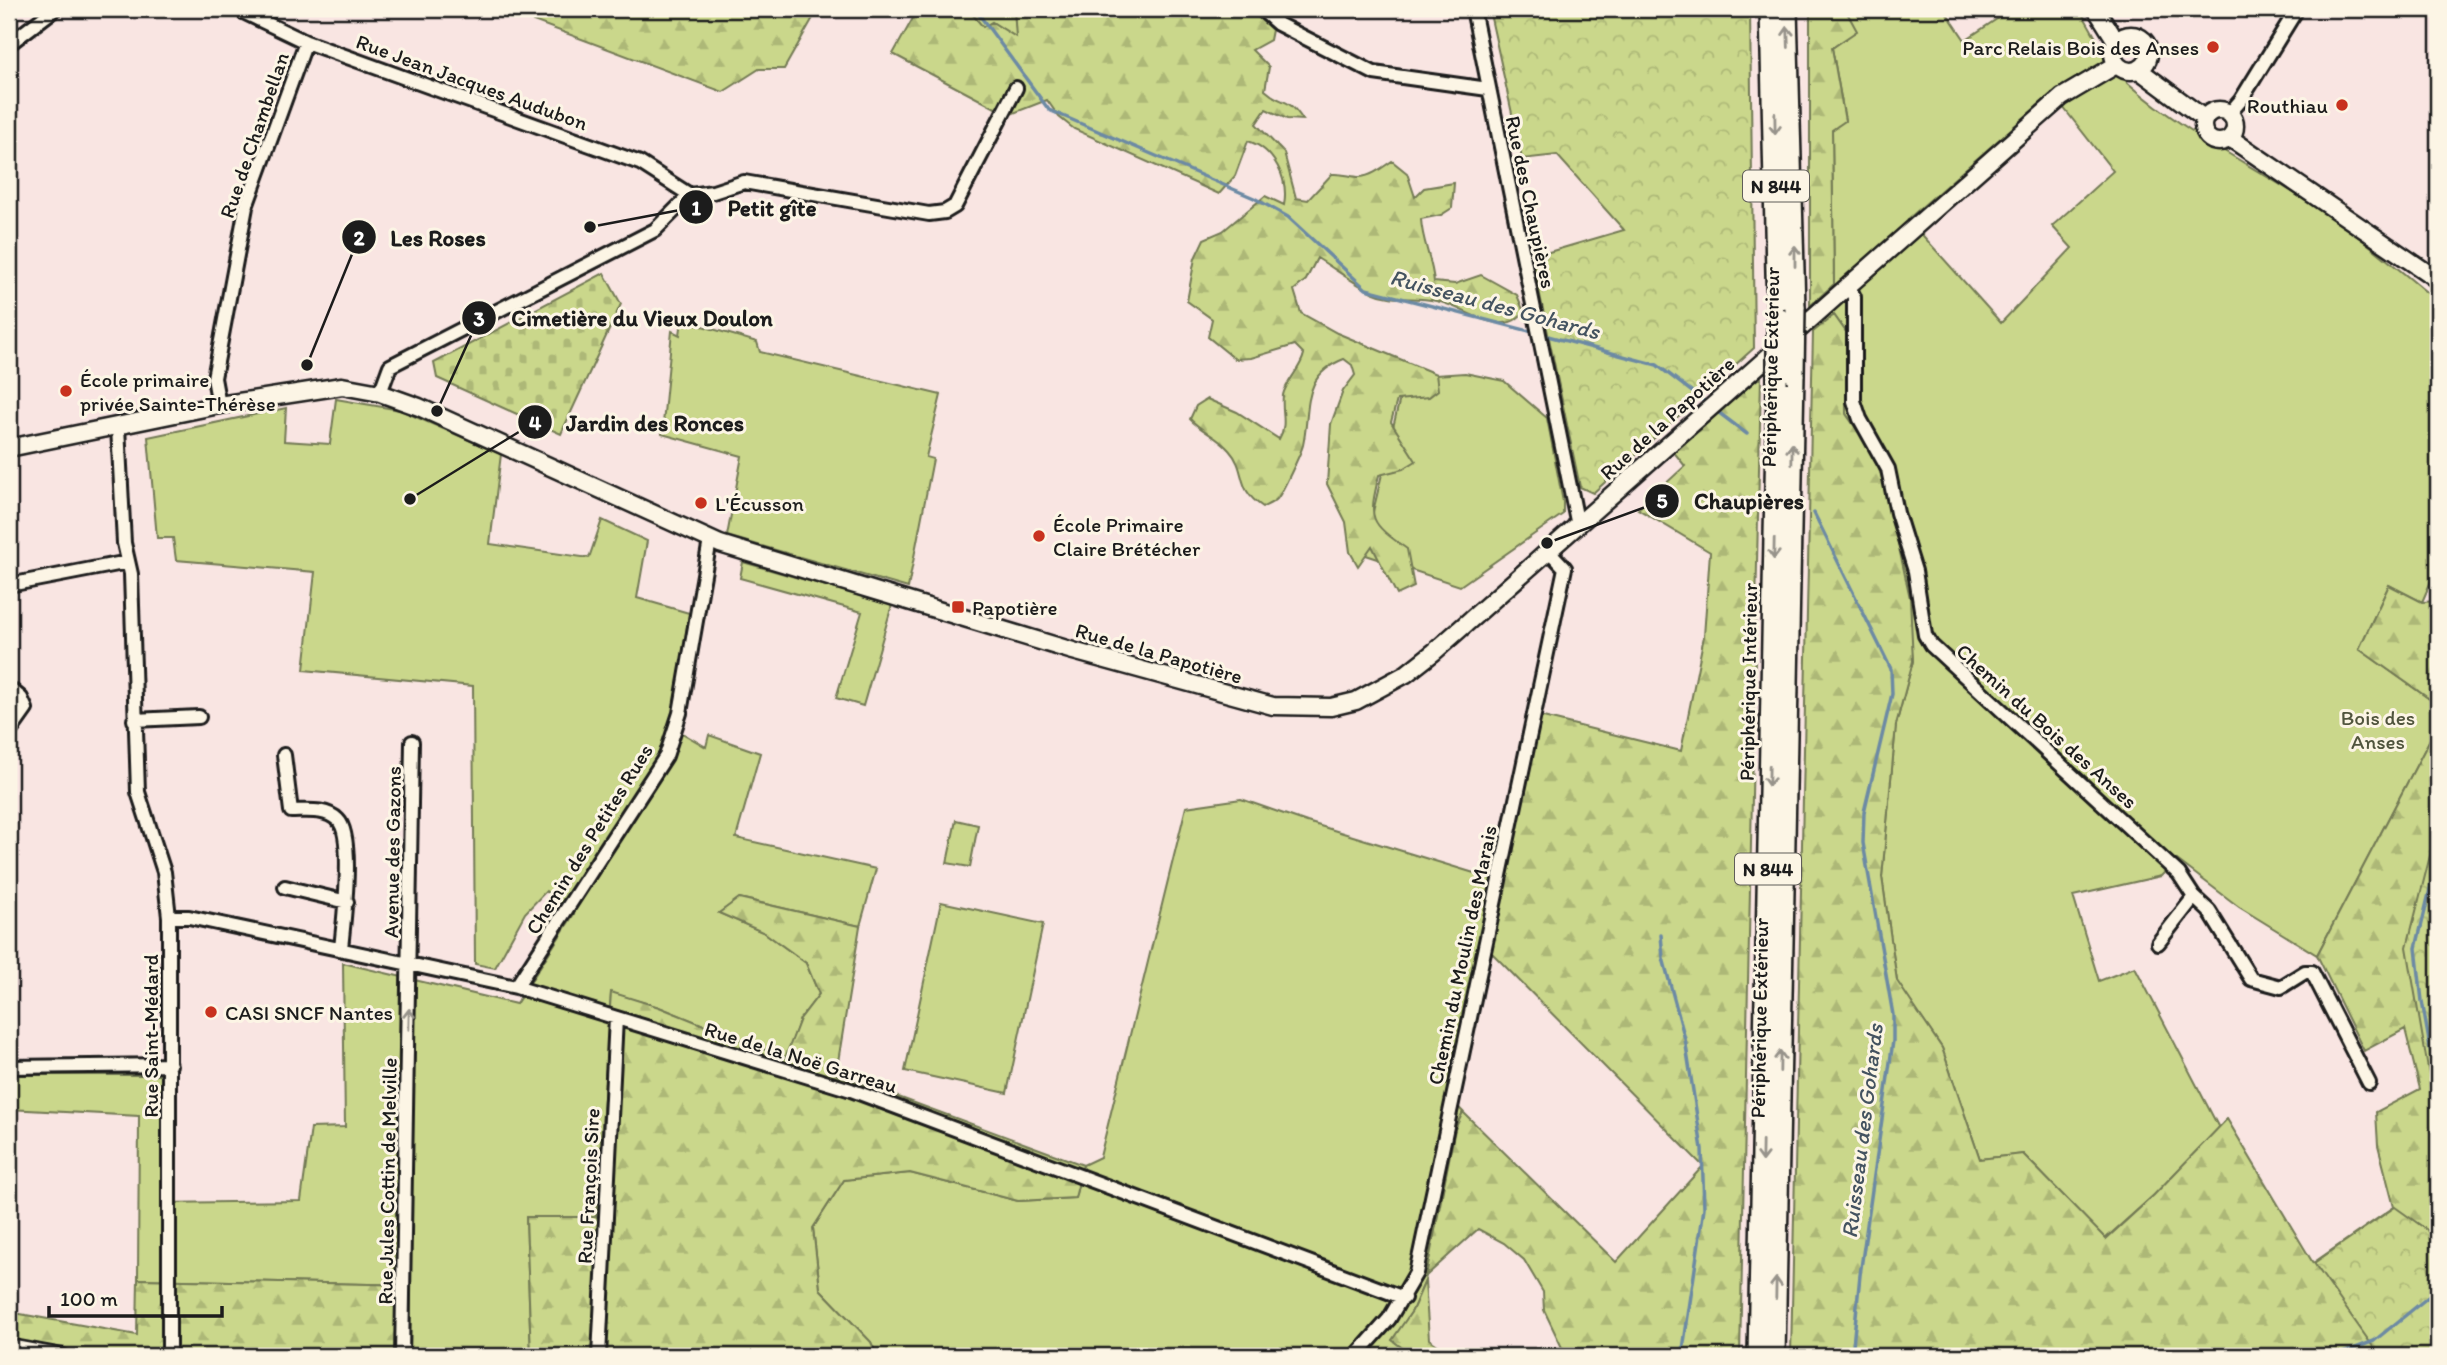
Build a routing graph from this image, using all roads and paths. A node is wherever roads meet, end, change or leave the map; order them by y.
1 (55, 9) edge
2 (237, 9) edge
3 (1261, 9) edge
4 (1281, 9) edge
5 (1473, 9) edge
6 (1770, 9) edge
7 (1787, 9) edge
8 (2096, 9) edge
9 (2297, 9) edge
10 (1278, 24) junction
11 (2116, 41) junction
12 (306, 42) junction
13 (9, 44) edge
14 (2116, 65) junction
15 (2139, 70) junction
16 (1016, 88) dead end
17 (1488, 89) junction
18 (2230, 114) junction
19 (2205, 119) junction
20 (2230, 138) junction
21 (690, 195) junction
22 (2438, 280) edge
23 (1848, 285) junction
24 (1786, 312) junction
25 (1786, 378) junction
26 (380, 393) junction
27 (219, 405) junction
28 (117, 426) junction
29 (9, 448) edge
30 (1578, 526) junction
31 (710, 540) junction
32 (1549, 551) junction
33 (128, 562) junction
34 (9, 585) edge
35 (9, 688) edge
36 (199, 717) dead end
37 (134, 720) junction
38 (9, 733) edge
39 (412, 742) dead end
40 (284, 755) dead end
41 (285, 887) dead end
42 (2194, 897) junction
43 (347, 902) junction
44 (169, 916) junction
45 (2158, 943) dead end
46 (341, 949) junction
47 (410, 964) junction
48 (516, 988) junction
49 (616, 1018) junction
50 (170, 1065) junction
51 (9, 1067) edge
52 (2369, 1083) dead end
53 (1404, 1298) junction
54 (9, 1346) edge
55 (64, 1356) edge
56 (169, 1356) edge
57 (402, 1356) edge
58 (599, 1356) edge
59 (1356, 1356) edge
60 (1758, 1356) edge
61 (1775, 1356) edge

1 - 13 street
2 - 12 street, Rue Jean Jacques Audubon
3 - 10 street
4 - 10 street
5 - 17 street, Rue des Chaupières
6 -> 24 highway, Périphérique Intérieur / N 844
24 -> 7 highway, Périphérique Extérieur / N 844
8 - 11 street
9 - 18 street
10 - 17 street
11 - 14 street
11 - 15 street
12 - 21 street, Rue Jean Jacques Audubon
12 - 27 street, Rue de Chambellan
14 - 15 street
14 - 23 street, Rue de la Papotière
15 - 19 street
16 - 21 street
17 - 30 street, Rue des Chaupières
18 - 19 street
18 - 20 street
19 - 20 street
20 - 22 street
21 - 26 street
23 - 30 street, Rue de la Papotière
23 - 42 street, Chemin du Bois des Anses
24 - 25 highway, Périphérique Intérieur / N 844, bridge
25 -> 60 highway, Périphérique Intérieur / N 844
61 -> 25 highway, Périphérique Extérieur / N 844
26 - 27 street, Rue de la Papotière
26 - 31 street, Rue de la Papotière
27 - 28 street, Rue de la Papotière
28 - 29 street, Rue de la Papotière
28 - 33 street, Rue Saint-Médard
30 - 32 street, Rue de la Papotière
31 - 32 street, Rue de la Papotière
31 - 48 street, Chemin des Petites Rues
32 - 53 street, Chemin du Moulin des Marais
33 - 34 street
33 - 37 street, Rue Saint-Médard
35 - 38 street
36 - 37 street
37 - 44 street, Rue Saint-Médard
39 - 47 street, Avenue des Gazons
40 - 43 street
41 - 43 street
42 - 45 street
42 - 52 street, Chemin du Bois des Anses
43 - 46 street
44 - 46 street, Rue de la Noë Garreau
44 - 50 street, Rue Saint-Médard
46 - 47 street, Rue de la Noë Garreau
47 - 48 street, Rue de la Noë Garreau
57 -> 47 street, Rue Jules Cottin de Melville
48 - 49 street, Rue de la Noë Garreau
49 - 53 street, Rue de la Noë Garreau
49 - 58 street, Rue François Sire
50 - 51 street
50 - 56 street, Rue Saint-Médard
53 - 59 street, Chemin du Moulin des Marais
54 - 55 street

